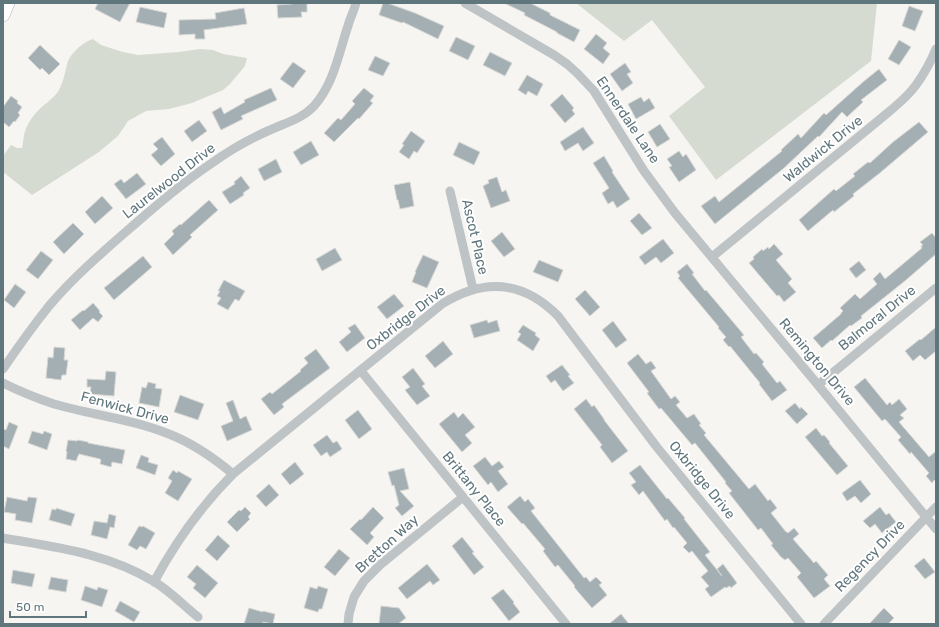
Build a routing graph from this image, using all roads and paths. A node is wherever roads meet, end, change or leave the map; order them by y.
1 (8, 3) edge
2 (356, 3) edge
3 (465, 3) edge
4 (3, 15) edge
5 (936, 49) edge
6 (450, 191) dead end
7 (675, 213) joint
8 (712, 258) junction
9 (936, 288) edge
10 (473, 289) junction
11 (3, 369) edge
12 (361, 371) junction
13 (3, 383) edge
14 (818, 385) junction
15 (233, 474) junction
16 (463, 497) junction
17 (936, 507) edge
18 (926, 518) junction
19 (936, 529) edge
20 (3, 538) edge
21 (154, 582) junction
22 (198, 617) dead end
23 (348, 624) edge
24 (566, 624) edge
25 (801, 624) edge
26 (824, 624) edge

1 - 4 street
2 - 11 street, Laurelwood Drive
3 - 7 street, Ennerdale Lane
5 - 8 street, Waldwick Drive
6 - 10 street, Ascot Place
7 - 8 street, Remington Drive
8 - 14 street, Remington Drive
9 - 14 street, Balmoral Drive
10 - 12 street, Oxbridge Drive
10 - 25 street, Oxbridge Drive
12 - 15 street, Oxbridge Drive
12 - 16 street, Brittany Place
13 - 15 street, Fenwick Drive
14 - 18 street, Remington Drive
15 - 21 street, Oxbridge Drive
16 - 23 street, Bretton Way
16 - 24 street, Brittany Place
17 - 18 street, Regency Drive
18 - 19 street, Remington Drive
18 - 26 street, Regency Drive
20 - 21 street
21 - 22 street

